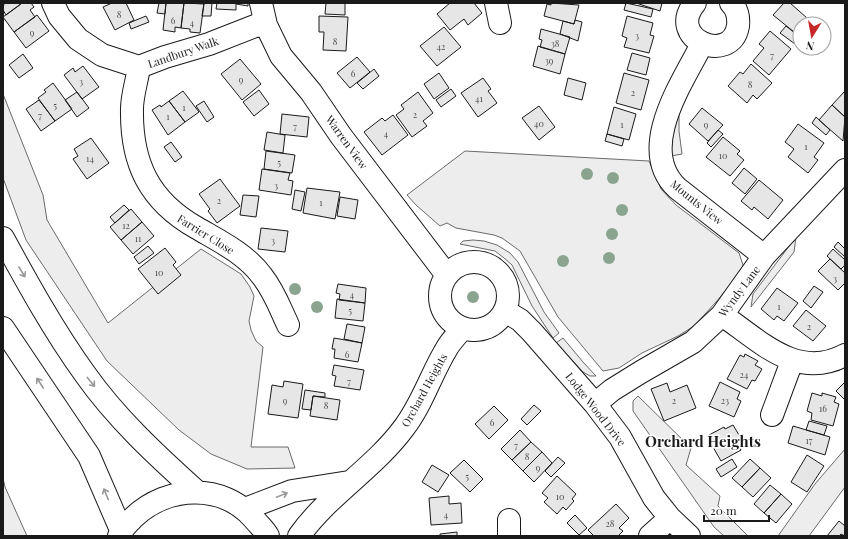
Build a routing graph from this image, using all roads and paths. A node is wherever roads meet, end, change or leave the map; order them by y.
1 (53, 3) edge
2 (261, 3) edge
3 (695, 3) edge
4 (731, 3) edge
5 (266, 25) junction
6 (702, 44) junction
7 (139, 67) junction
8 (845, 170) edge
9 (3, 238) edge
10 (764, 256) junction
11 (446, 274) junction
12 (505, 311) junction
13 (722, 315) junction
14 (288, 325) dead end
15 (3, 328) edge
16 (462, 329) junction
17 (845, 355) edge
18 (792, 361) junction
19 (595, 404) junction
20 (772, 415) dead end
21 (349, 482) junction
22 (196, 491) junction
23 (245, 509) junction
24 (670, 518) junction
25 (120, 533) edge
26 (268, 536) edge
27 (299, 536) edge
28 (650, 536) edge
29 (689, 536) edge

1 - 7 street, Landbury Walk
2 - 5 street, Warren View
3 - 6 street
4 - 6 street
5 - 7 street, Landbury Walk
5 - 11 street, Warren View
6 - 10 street, Mounts View
7 - 14 street, Farrier Close
8 - 10 street, Wyndy Lane
9 -> 22 street
10 - 13 street, Wyndy Lane
11 - 12 street
11 - 16 street
12 - 16 street
12 - 19 street, Lodge Wood Drive
13 - 18 street
13 - 19 street, Wyndy Lane
25 -> 15 street
16 - 21 street, Orchard Heights
17 - 18 street
18 - 20 street
19 - 24 street, Lodge Wood Drive
23 -> 21 street
21 - 27 street, Orchard Heights
22 - 23 street
22 - 25 street
23 - 26 street
24 - 28 street
24 - 29 street, Lodge Wood Drive

